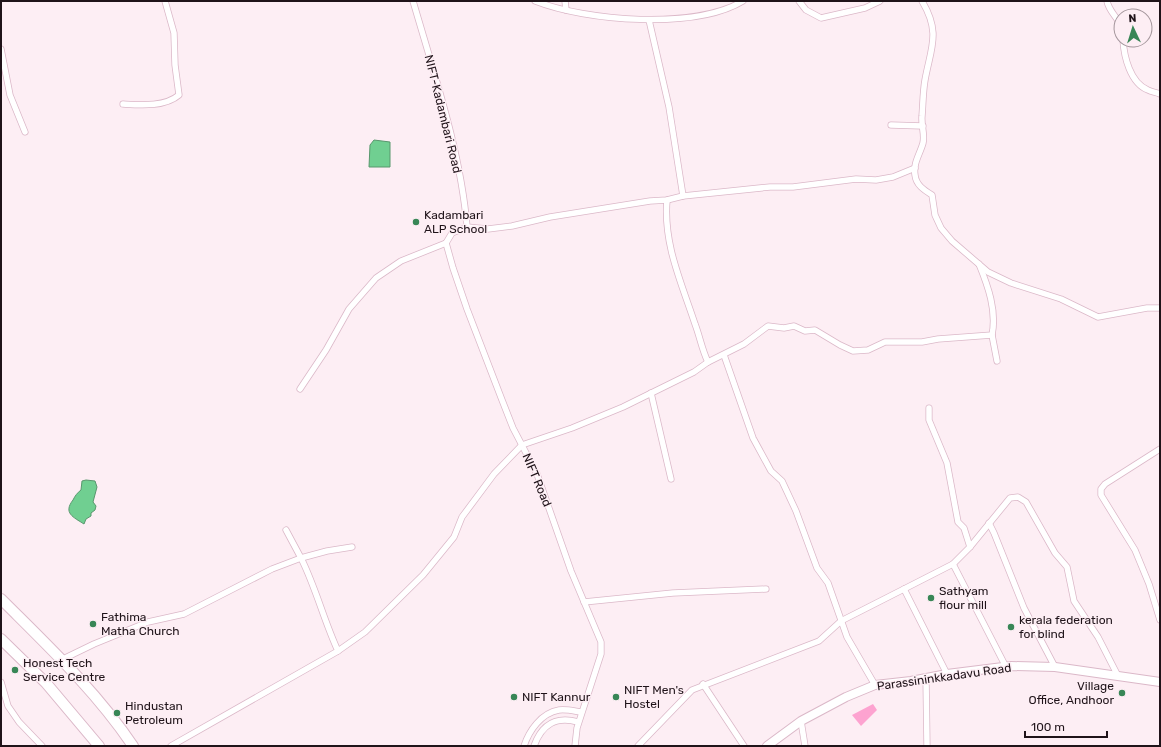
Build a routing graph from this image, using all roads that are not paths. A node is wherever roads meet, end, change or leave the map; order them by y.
1 (165, 1) edge
2 (413, 1) edge
3 (535, 1) edge
4 (565, 1) edge
5 (743, 1) edge
6 (799, 1) edge
7 (880, 1) edge
8 (922, 1) edge
9 (1107, 1) edge
10 (566, 10) junction
11 (1113, 13) edge
12 (649, 20) junction
13 (1124, 48) edge
14 (1, 49) edge
15 (1160, 94) edge
16 (123, 104) dead end
17 (891, 125) dead end
18 (923, 126) junction
19 (26, 132) dead end
20 (915, 168) junction
21 (683, 196) junction
22 (667, 200) junction
23 (467, 227) junction
24 (446, 243) junction
25 (978, 264) junction
26 (1160, 308) edge
27 (992, 335) junction
28 (724, 355) junction
29 (997, 361) dead end
30 (708, 362) junction
31 (300, 389) dead end
32 (651, 393) junction
33 (929, 408) dead end
34 (522, 445) junction
35 (1160, 449) edge
36 (671, 479) dead end
37 (989, 523) junction
38 (286, 530) dead end
39 (352, 547) dead end
40 (970, 548) junction
41 (301, 558) junction
42 (953, 564) junction
43 (766, 589) dead end
44 (904, 589) junction
45 (1, 599) edge
46 (584, 602) junction
47 (1160, 620) edge
48 (841, 621) junction
49 (1, 639) edge
50 (338, 651) junction
51 (61, 660) junction
52 (1006, 667) junction
53 (1055, 667) junction
54 (947, 674) junction
55 (1117, 674) junction
56 (926, 678) junction
57 (1, 682) edge
58 (1160, 682) edge
59 (703, 684) junction
60 (875, 685) junction
61 (581, 712) junction
62 (801, 721) junction
63 (578, 722) junction
64 (42, 746) edge
65 (100, 746) edge
66 (133, 746) edge
67 (171, 746) edge
68 (524, 746) edge
69 (534, 746) edge
70 (575, 746) edge
71 (638, 746) edge
72 (744, 746) edge
73 (767, 746) edge
74 (805, 746) edge
75 (927, 746) edge

1 - 16 street
2 - 23 street, NIFT-Kadambari Road
3 - 10 street
4 - 10 street
5 - 12 street
6 - 7 street
8 - 18 street
9 - 11 street
10 - 12 street
12 - 21 street
13 - 15 street
14 - 19 street
17 - 18 street
18 - 20 street
20 - 21 street
20 - 25 street
21 - 22 street
22 - 23 street
22 - 30 street
23 - 24 street
24 - 31 street
24 - 34 street, NIFT Road
25 - 26 street
25 - 27 street
27 - 28 street
27 - 29 street
28 - 30 street
28 - 48 street
30 - 32 street
32 - 34 street
32 - 36 street
33 - 40 street
34 - 46 street, NIFT Road
34 - 50 street
35 - 47 street
37 - 40 street
37 - 53 street
37 - 55 street
38 - 41 street
39 - 41 street
40 - 42 street
41 - 50 street
41 - 51 street
42 - 44 street
42 - 52 street
43 - 46 street
44 - 48 street
44 - 54 street
45 - 51 highway
46 - 61 street, NIFT Road
48 - 59 street
48 - 60 street
49 - 65 highway
50 - 67 street
51 - 66 highway
52 - 53 main road, Parassininkkadavu Road
52 - 54 main road, Parassininkkadavu Road
53 - 55 main road, Parassininkkadavu Road
54 - 56 main road, Parassininkkadavu Road
55 - 58 main road, Parassininkkadavu Road
56 - 60 main road, Parassininkkadavu Road
56 - 75 street
57 - 64 street
59 - 71 street
59 - 72 street
60 - 62 main road, Parassininkkadavu Road
61 - 63 street, NIFT Road
61 - 68 street
62 - 73 main road, Parassininkkadavu Road
62 - 74 street
63 - 69 street
63 - 70 street, NIFT Road

